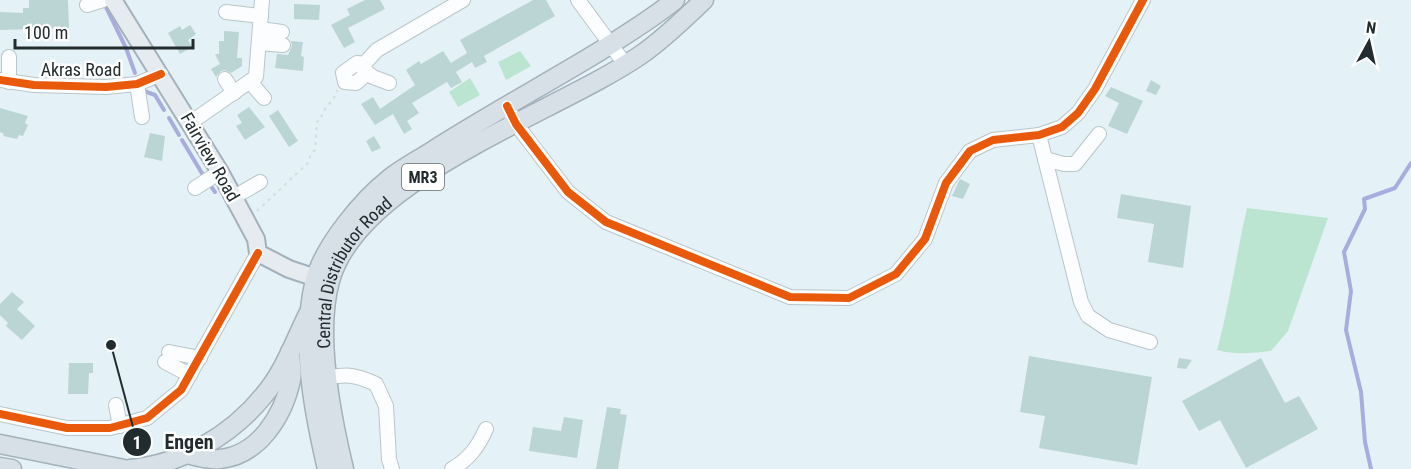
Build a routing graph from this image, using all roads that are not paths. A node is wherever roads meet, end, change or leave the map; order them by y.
1 (103, 0) edge
2 (112, 0) edge
3 (262, 0) edge
4 (463, 0) edge
5 (578, 0) edge
6 (675, 0) edge
7 (704, 0) edge
8 (1143, 0) edge
9 (87, 5) dead end
10 (226, 12) dead end
11 (260, 29) junction
12 (282, 39) dead end
13 (611, 44) junction
14 (9, 57) dead end
15 (625, 64) junction
16 (364, 67) junction
17 (161, 74) junction
18 (225, 79) dead end
19 (5, 81) edge
20 (250, 82) junction
21 (345, 82) road end
22 (389, 83) dead end
23 (137, 84) junction
24 (234, 93) junction
25 (264, 98) dead end
26 (507, 106) junction
27 (142, 117) dead end
28 (190, 123) junction
29 (516, 124) junction
30 (1099, 134) dead end
31 (1039, 135) junction
32 (1045, 159) junction
33 (220, 172) junction
34 (260, 182) dead end
35 (195, 188) dead end
36 (234, 197) junction
37 (258, 253) junction
38 (323, 280) junction
39 (310, 309) junction
40 (1150, 342) dead end
41 (290, 351) junction
42 (200, 358) junction
43 (190, 375) junction
44 (320, 378) junction
45 (116, 405) dead end
46 (0, 414) edge
47 (120, 426) junction
48 (486, 429) dead end
49 (0, 444) edge
50 (187, 454) junction
51 (0, 467) edge
52 (12, 469) edge
53 (124, 469) edge
54 (130, 469) edge
55 (327, 469) edge
56 (344, 469) edge
57 (392, 469) edge
58 (452, 469) edge

1 - 9 street
2 - 17 main road, Fairview Road
3 - 11 street
4 - 16 street
5 - 13 street
6 - 13 highway, Central Distributor Road / MR3
7 - 15 highway, Central Distributor Road / MR3
8 - 31 street
10 - 11 street
11 - 12 street
11 - 20 street
13 - 15 street
13 - 26 highway, Central Distributor Road / MR3
14 - 19 street
15 - 29 highway, Central Distributor Road / MR3
16 - 21 street
16 - 22 street
17 - 23 street, Akras Road
17 - 28 main road, Fairview Road
18 - 24 street
19 - 23 street, Akras Road
20 - 24 street
20 - 25 street
23 - 27 street
24 - 28 street
26 - 29 street
26 - 38 highway, Central Distributor Road / MR3
28 - 33 main road, Fairview Road
29 - 31 street
29 - 38 highway, Central Distributor Road / MR3
30 - 32 street
31 - 32 street
32 - 40 street
33 - 35 street
33 - 36 main road, Fairview Road
34 - 36 street
36 - 37 main road, Fairview Road
37 - 38 main road
37 - 42 street
38 - 39 highway, Central Distributor Road / MR3
38 - 44 highway, Central Distributor Road / MR3
39 - 41 highway
39 - 44 highway, Central Distributor Road / MR3
41 - 50 highway
41 - 50 highway
42 - 43 street
42 - 43 street
43 - 47 street
44 - 55 highway, Central Distributor Road / MR3
44 - 56 highway, Central Distributor Road / MR3
44 - 57 street
45 - 47 street
46 - 47 street
48 - 58 street
49 - 53 highway
50 - 54 highway
51 - 52 highway

